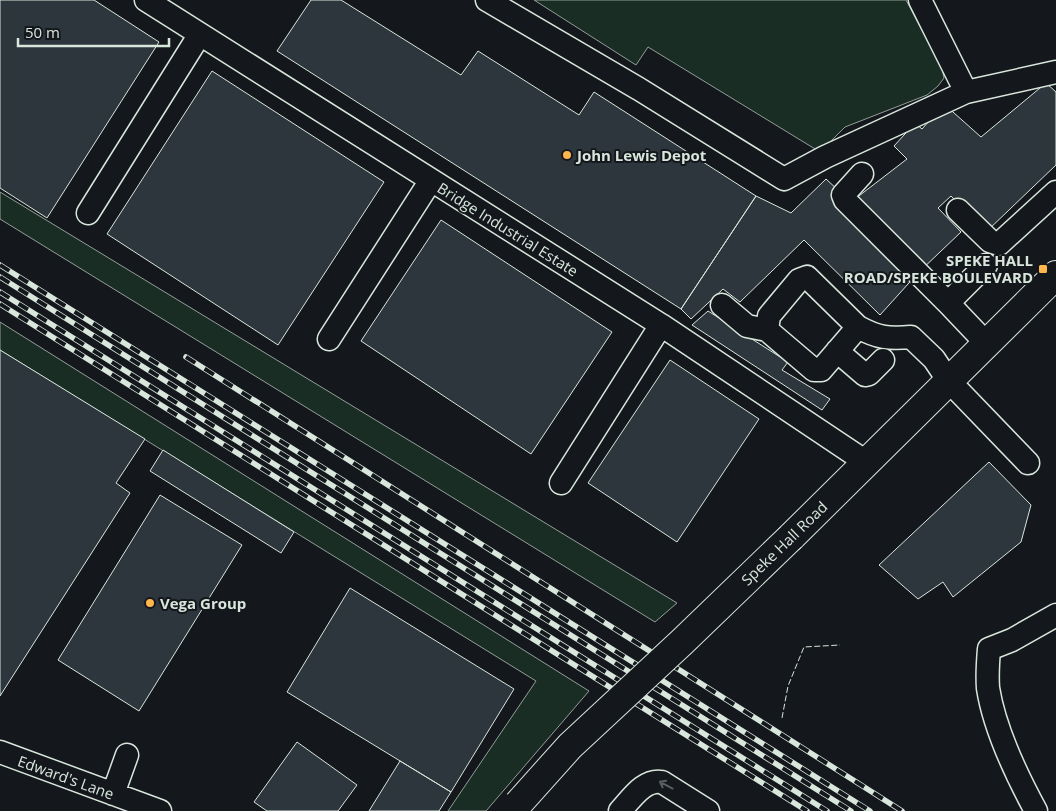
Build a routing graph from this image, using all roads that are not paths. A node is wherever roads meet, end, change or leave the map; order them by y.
1 (146, 0) edge
2 (487, 0) edge
3 (920, 0) edge
4 (200, 34) junction
5 (1056, 72) edge
6 (966, 92) junction
7 (862, 174) dead end
8 (430, 180) junction
9 (1056, 192) edge
10 (958, 210) dead end
11 (88, 213) dead end
12 (986, 265) dead end
13 (1056, 275) edge
14 (948, 303) junction
15 (722, 305) dead end
16 (661, 325) junction
17 (858, 327) junction
18 (767, 330) junction
19 (329, 339) dead end
20 (986, 343) junction
21 (837, 351) junction
22 (883, 360) dead end
23 (948, 380) junction
24 (866, 462) junction
25 (1028, 463) dead end
26 (560, 483) dead end
27 (1056, 616) edge
28 (0, 752) edge
29 (127, 755) dead end
30 (113, 794) junction
31 (515, 808) edge
32 (160, 811) edge
33 (620, 811) edge
34 (708, 811) edge
35 (1036, 811) edge

1 - 4 street, Bridge Industrial Estate
2 - 6 street
3 - 6 street
4 - 8 street, Bridge Industrial Estate
4 - 11 street
5 - 6 street
7 - 14 street
8 - 16 street, Bridge Industrial Estate
8 - 19 street
9 - 10 street
12 - 14 street
13 - 20 highway, Speke Hall Road
14 - 20 street
15 - 18 street
16 - 24 street, Bridge Industrial Estate
16 - 26 street
17 - 18 street
17 - 21 street
17 - 23 street
18 - 21 street
20 - 23 highway, Speke Hall Road
21 - 22 street
23 - 24 highway, Speke Hall Road
23 - 25 street
24 - 31 highway, Speke Hall Road, bridge
27 - 35 street
28 - 30 street, Edward's Lane
29 - 30 street
30 - 32 street, Edward's Lane
34 -> 33 street

